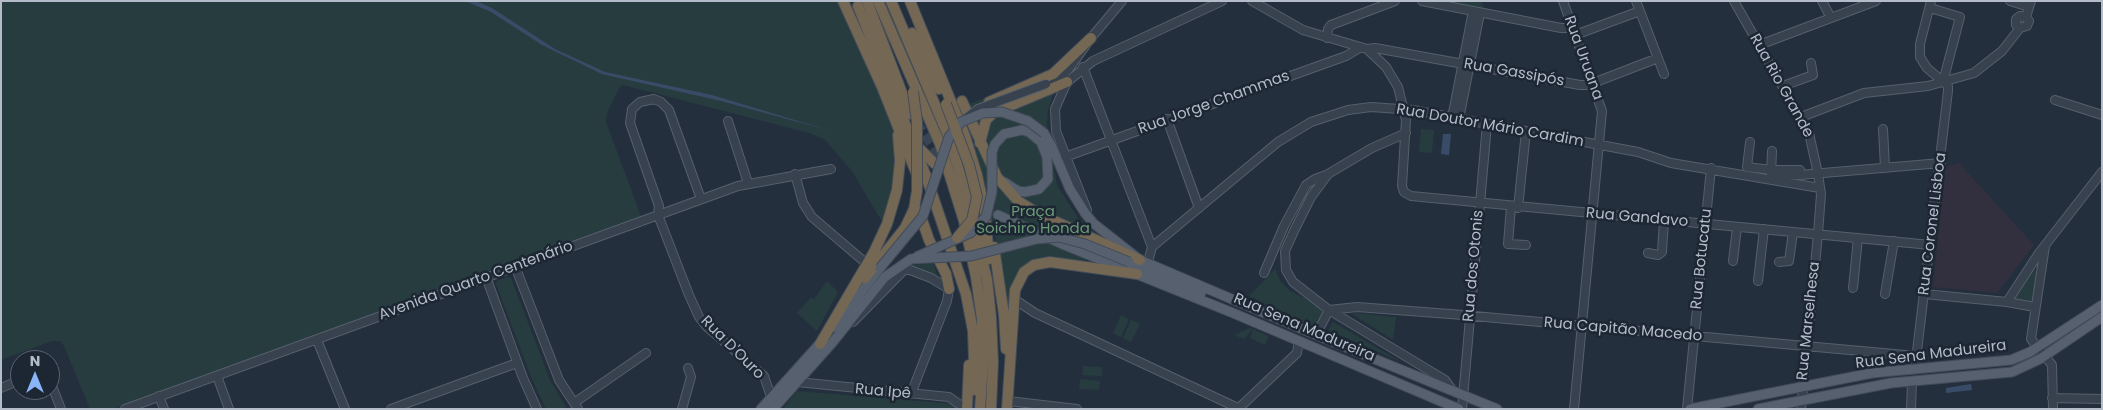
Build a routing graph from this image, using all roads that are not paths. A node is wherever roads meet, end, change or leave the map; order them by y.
1 (843, 1) edge
2 (878, 1) edge
3 (892, 1) edge
4 (896, 1) edge
5 (910, 1) edge
6 (1122, 1) edge
7 (1222, 1) edge
8 (1252, 1) edge
9 (1395, 1) edge
10 (1422, 1) edge
11 (1563, 1) edge
12 (1636, 1) edge
13 (1734, 1) edge
14 (1822, 1) edge
15 (1876, 1) edge
16 (2010, 1) edge
17 (862, 4) edge
18 (2030, 4) edge
19 (1930, 5) edge
20 (1640, 11) junction
21 (1476, 12) junction
22 (1831, 18) junction
23 (1574, 31) junction
24 (1091, 38) junction
25 (1328, 38) junction
26 (1759, 45) junction
27 (1364, 48) junction
28 (1658, 58) junction
29 (1811, 63) dead end
30 (1466, 64) junction
31 (1083, 67) junction
32 (1664, 74) dead end
33 (941, 76) junction
34 (912, 78) junction
35 (1067, 82) junction
36 (1943, 82) junction
37 (1593, 83) junction
38 (1783, 86) junction
39 (993, 100) junction
40 (2054, 100) dead end
41 (962, 101) junction
42 (1404, 109) junction
43 (910, 114) tunnel mouth
44 (992, 114) junction
45 (2102, 115) edge
46 (1801, 117) junction
47 (1456, 118) junction
48 (1167, 119) junction
49 (728, 121) dead end
50 (961, 122) junction
51 (896, 124) junction
52 (1487, 124) junction
53 (1883, 129) dead end
54 (1526, 130) junction
55 (1406, 133) junction
56 (1112, 139) junction
57 (1750, 142) dead end
58 (913, 143) junction
59 (980, 144) junction
60 (1599, 145) junction
61 (1772, 151) dead end
62 (1065, 157) junction
63 (934, 164) dead end
64 (1941, 164) junction
65 (1711, 168) junction
66 (1885, 168) junction
67 (831, 169) dead end
68 (1818, 171) junction
69 (2102, 172) edge
70 (795, 174) junction
71 (1328, 174) junction
72 (1770, 176) junction
73 (997, 177) junction
74 (748, 183) junction
75 (1820, 188) junction
76 (917, 190) junction
77 (701, 199) junction
78 (1480, 204) junction
79 (1514, 207) junction
80 (1199, 208) junction
81 (985, 212) junction
82 (1593, 214) junction
83 (658, 215) junction
84 (998, 215) dead end
85 (969, 220) junction
86 (1664, 220) junction
87 (1093, 223) junction
88 (1706, 224) junction
89 (1737, 227) junction
90 (1764, 229) junction
91 (944, 231) junction
92 (1793, 232) junction
93 (1818, 234) junction
94 (956, 238) junction
95 (1858, 238) junction
96 (1894, 241) junction
97 (1526, 245) dead end
98 (1931, 245) junction
99 (2045, 246) junction
100 (1152, 247) junction
101 (1648, 253) dead end
102 (911, 259) junction
103 (1144, 261) junction
104 (1733, 261) dead end
105 (1779, 262) dead end
106 (867, 264) junction
107 (515, 266) junction
108 (2028, 268) junction
109 (959, 271) junction
110 (883, 272) junction
111 (2042, 272) junction
112 (1264, 273) dead end
113 (1137, 274) junction
114 (486, 277) junction
115 (987, 280) junction
116 (1758, 281) dead end
117 (1854, 288) dead end
118 (949, 289) junction
119 (1885, 294) dead end
120 (1924, 294) junction
121 (848, 295) junction
122 (1014, 299) junction
123 (2007, 302) junction
124 (2102, 305) edge
125 (2035, 307) junction
126 (1329, 310) junction
127 (1014, 312) junction
128 (1035, 313) junction
129 (1469, 316) junction
130 (2102, 317) edge
131 (1244, 318) junction
132 (1582, 326) junction
133 (1316, 335) junction
134 (1695, 336) junction
135 (317, 340) junction
136 (1299, 341) junction
137 (832, 343) junction
138 (820, 344) junction
139 (1807, 345) junction
140 (2036, 347) junction
141 (646, 353) dead end
142 (2046, 355) junction
143 (1916, 356) junction
144 (517, 363) junction
145 (688, 368) dead end
146 (1915, 368) junction
147 (217, 376) junction
148 (1912, 381) junction
149 (797, 382) junction
150 (1009, 384) junction
151 (1803, 388) junction
152 (1453, 391) junction
153 (911, 394) junction
154 (159, 396) junction
155 (1464, 396) junction
156 (771, 397) junction
157 (2052, 398) junction
158 (2102, 399) edge
159 (1008, 405) edge
160 (1801, 405) edge
161 (576, 406) edge
162 (980, 408) edge
163 (1238, 408) edge
164 (124, 409) edge
165 (164, 409) edge
166 (229, 409) edge
167 (345, 409) edge
168 (391, 409) edge
169 (537, 409) edge
170 (682, 409) edge
171 (761, 409) edge
172 (773, 409) edge
173 (966, 409) edge
174 (991, 409) edge
175 (1077, 409) edge
176 (1460, 409) edge
177 (1497, 409) edge
178 (1574, 409) edge
179 (1689, 409) edge
180 (1758, 409) edge
181 (1911, 409) edge
182 (2053, 409) edge

1 - 51 highway
2 - 34 highway
3 - 85 highway
4 - 94 highway, bridge
5 - 33 highway
6 - 24 street
7 - 31 street
8 - 25 street, Rua Gassipós
9 - 25 street
10 - 21 street
11 - 23 street, Rua Uruana
12 - 20 street
13 - 26 street, Rua Rio Grande
14 - 22 street
15 - 22 street
16 - 18 street
17 - 43 highway
17 - 58 highway
18 - 36 street
19 - 36 street
19 - 36 street
20 - 23 street
20 - 28 street
21 - 23 street
21 - 30 street
22 - 26 street
23 - 37 street, Rua Uruana
24 - 39 highway
24 - 50 street, bridge
25 - 27 street, Rua Gassipós
26 - 38 street, Rua Rio Grande
27 - 30 street, Rua Gassipós
27 - 42 street
27 - 48 street, Rua Jorge Chammas
28 - 32 street
28 - 37 street, Rua Gassipós
29 - 38 street
30 - 37 street, Rua Gassipós
30 - 47 street
31 - 35 street
31 - 56 street
33 - 41 highway
33 - 81 highway
34 - 76 highway, bridge
34 - 85 highway
35 - 44 highway
35 - 62 street
36 - 46 street
36 - 64 street, Rua Coronel Lisboa
37 - 60 street, Rua Uruana
38 - 46 street, Rua Rio Grande
39 - 41 highway
39 - 44 highway
40 - 45 street
41 - 59 highway
42 - 47 street, Rua Doutor Mário Cardim
42 - 55 street
42 - 80 street, Rua Doutor Mário Cardim
44 - 59 highway
46 - 68 street, Rua Rio Grande
47 - 52 street, Rua Doutor Mário Cardim
48 - 56 street, Rua Jorge Chammas
48 - 80 street
49 - 74 street
50 - 87 main road, Rua Sena Madureira, bridge
50 - 110 main road, bridge
51 - 91 highway
51 - 106 highway
52 - 54 street, Rua Doutor Mário Cardim
52 - 78 street, Rua dos Otonis
53 - 66 street
54 - 60 street, Rua Doutor Mário Cardim
54 - 79 street
55 - 71 street, Rua Sena Madureira
55 - 78 street, Rua Gandavo
56 - 62 street, Rua Jorge Chammas
56 - 100 street
57 - 72 street
58 - 63 highway
58 - 91 highway
59 - 73 highway
60 - 65 street, Rua Doutor Mário Cardim
60 - 82 street, Rua Uruana
61 - 72 street
62 - 87 street
64 - 66 street, Rua Doutor Mário Cardim
64 - 98 street, Rua Coronel Lisboa
65 - 72 street, Rua Doutor Mário Cardim
65 - 88 street, Rua Botucatu
66 - 68 street, Rua Doutor Mário Cardim
67 - 70 street, Avenida Quarto Centenário
68 - 72 street, Rua Doutor Mário Cardim
68 - 75 street, Rua Rio Grande
69 - 99 street
70 - 74 street, Avenida Quarto Centenário
70 - 106 street
71 - 112 street
71 - 126 street, Rua Sena Madureira
72 - 75 street, Rua Doutor Mário Cardim
73 - 94 main road, bridge
73 - 103 highway
74 - 77 street, Avenida Quarto Centenário
75 - 93 street, Rua Rio Grande
76 - 118 highway
76 - 121 highway
77 - 83 street, Avenida Quarto Centenário
77 - 83 street, Rua D'Ouro
78 - 79 street, Rua Gandavo
78 - 129 street, Rua dos Otonis
79 - 82 street, Rua Gandavo
79 - 97 street
80 - 100 street, Rua Doutor Mário Cardim
81 - 115 highway
81 - 150 highway
82 - 86 street, Rua Gandavo
82 - 132 street, Rua Uruana
83 - 107 street, Avenida Quarto Centenário
83 - 156 street, Rua D'Ouro
84 - 113 main road, Rua Sena Madureira
85 - 115 highway
85 - 162 highway
86 - 88 street, Rua Gandavo
86 - 101 street
87 - 103 main road, Rua Sena Madureira
88 - 89 street, Rua Gandavo
88 - 134 street, Rua Botucatu
89 - 90 street, Rua Gandavo
89 - 104 street
90 - 92 street, Rua Gandavo
90 - 116 street
91 - 109 highway
92 - 93 street, Rua Gandavo
92 - 105 street
93 - 95 street, Rua Gandavo
93 - 139 street, Rua Marselhesa
94 - 102 main road, bridge
95 - 96 street, Rua Gandavo
95 - 117 street
96 - 98 street, Rua Gandavo
96 - 119 street
98 - 120 street, Rua Coronel Lisboa
99 - 108 street
99 - 111 street
100 - 103 street
102 - 110 main road
102 - 131 main road, bridge
103 - 133 main road, Rua Sena Madureira
106 - 121 highway
107 - 114 street, Avenida Quarto Centenário
107 - 161 street
108 - 111 street
108 - 123 street
109 - 162 highway
109 - 173 highway
110 - 137 main road
110 - 138 main road
111 - 125 street
113 - 122 highway
113 - 131 main road, Rua Sena Madureira
114 - 135 street, Avenida Quarto Centenário
114 - 144 street
115 - 174 highway
118 - 137 street
118 - 153 street
120 - 123 street
120 - 143 street, Rua Coronel Lisboa
121 - 138 highway
122 - 127 highway
122 - 128 street
123 - 125 street
124 - 140 main road, Rua Sena Madureira
125 - 140 street
126 - 129 street, Rua Capitão Macedo
126 - 133 street
126 - 152 street, Rua Sena Madureira
127 - 128 street
127 - 150 highway
128 - 163 street
129 - 132 street, Rua Capitão Macedo
129 - 155 street, Rua dos Otonis
130 - 142 main road, Rua Sena Madureira
131 - 136 main road, Rua Sena Madureira
132 - 134 street, Rua Capitão Macedo
132 - 178 street, Rua Uruana
133 - 152 main road, Rua Sena Madureira
134 - 139 street, Rua Capitão Macedo
134 - 179 street, Rua Botucatu
135 - 147 street, Avenida Quarto Centenário
135 - 167 street
136 - 163 street
136 - 176 main road, Rua Sena Madureira
137 - 149 main road
138 - 156 main road
139 - 143 street, Rua Capitão Macedo
139 - 151 street, Rua Marselhesa
140 - 142 street
140 - 146 main road, Rua Sena Madureira
141 - 161 street
142 - 148 main road, Rua Sena Madureira
142 - 157 street
143 - 146 street, Rua Coronel Lisboa
144 - 168 street
144 - 169 street
145 - 170 street
146 - 151 main road, Rua Sena Madureira
147 - 154 street, Avenida Quarto Centenário
147 - 166 street
148 - 160 main road, Rua Sena Madureira
148 - 181 street
149 - 153 street, Rua Ipê
149 - 172 main road
150 - 159 highway
151 - 160 street, Rua Marselhesa
151 - 179 main road, Rua Sena Madureira
152 - 155 main road, Rua Sena Madureira
153 - 173 street, Rua Ipê
154 - 164 street, Avenida Quarto Centenário
154 - 165 street
155 - 176 street, Rua dos Otonis
155 - 177 main road, Rua Sena Madureira
156 - 171 main road
157 - 158 street
157 - 182 street
159 - 175 street
160 - 180 main road, Rua Sena Madureira

